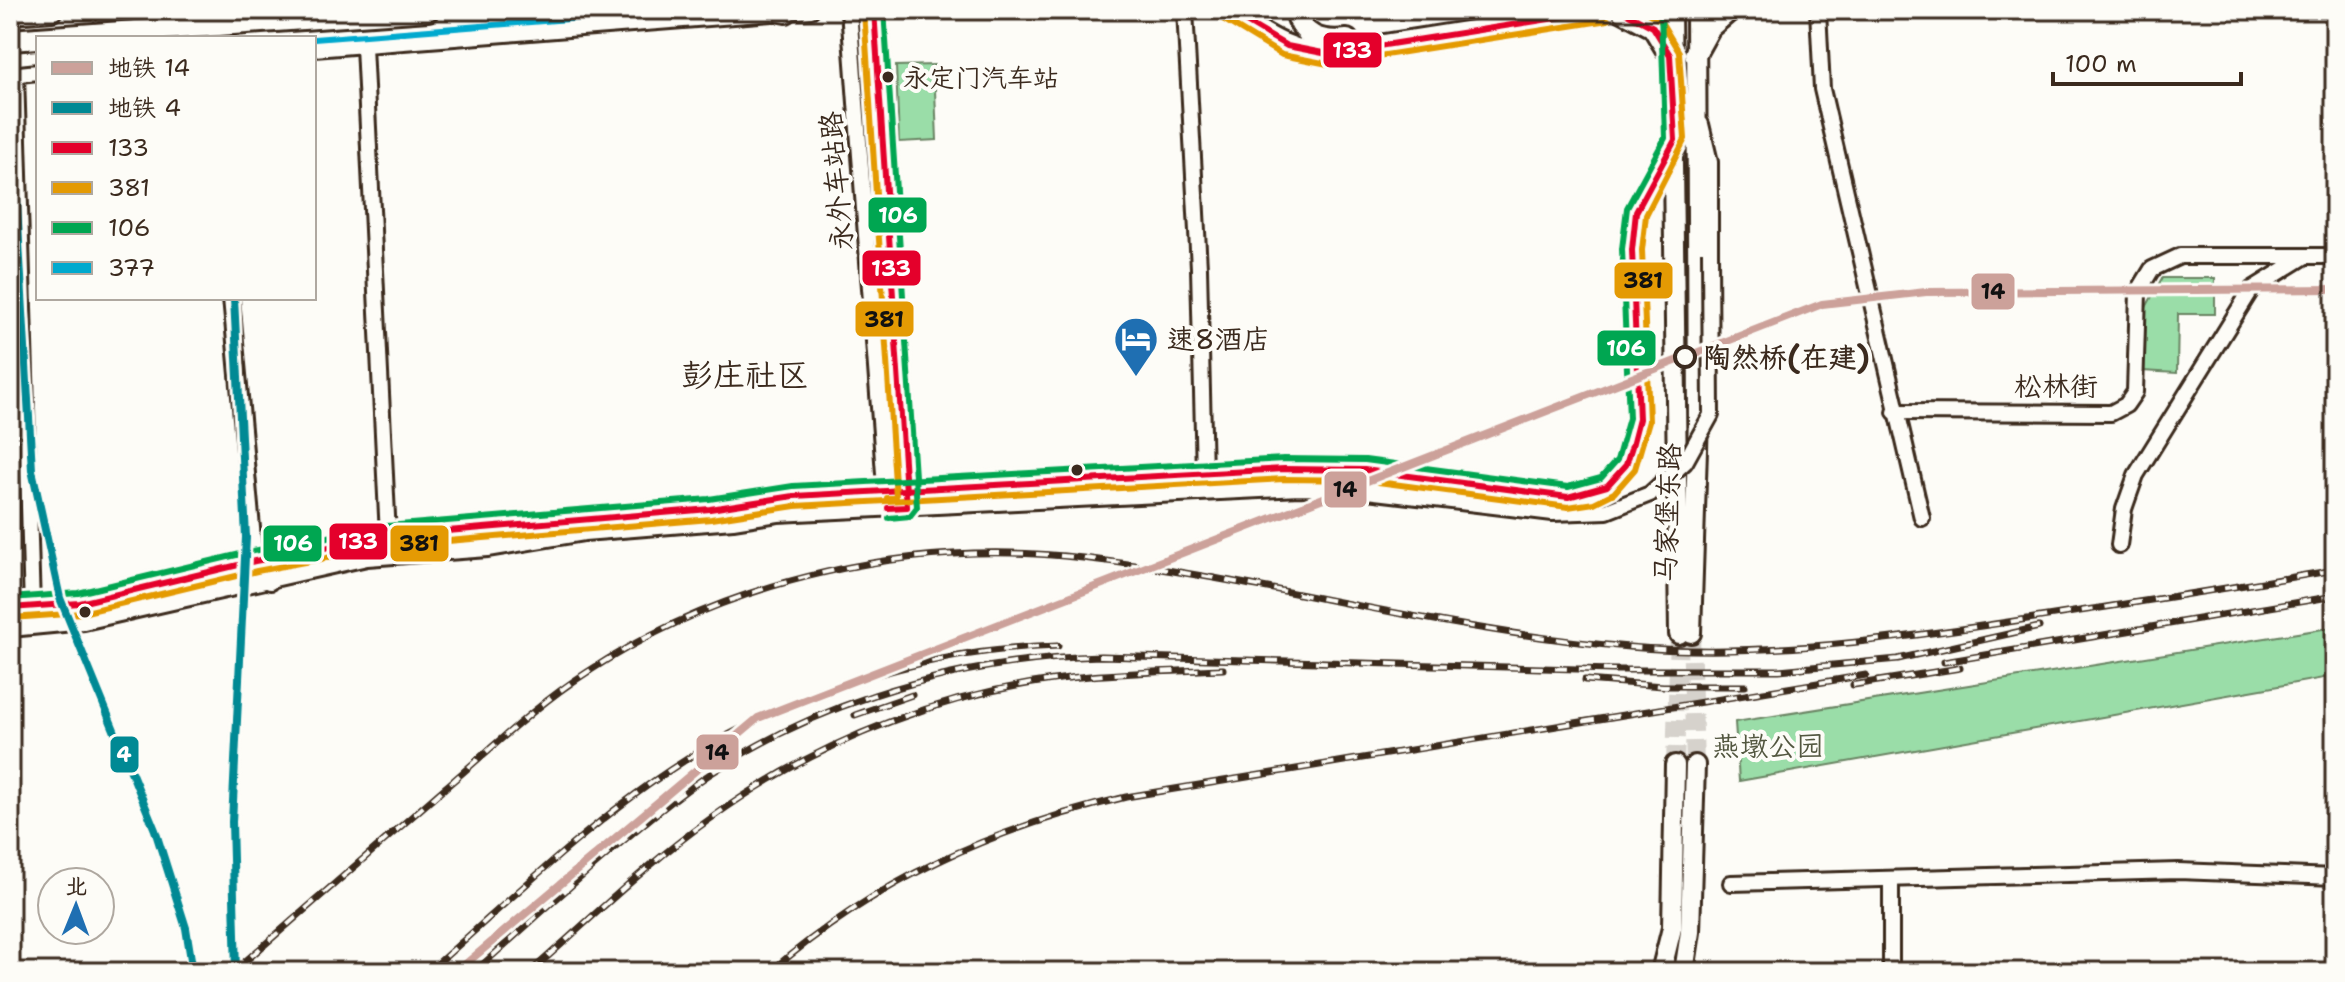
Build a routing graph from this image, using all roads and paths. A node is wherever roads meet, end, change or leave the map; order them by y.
1 (52, 10) edge
2 (428, 10) edge
3 (811, 10) edge
4 (849, 10) edge
5 (874, 10) edge
6 (1185, 10) edge
7 (1226, 10) edge
8 (1296, 10) edge
9 (1549, 10) edge
10 (1606, 10) edge
11 (1621, 10) edge
12 (1671, 10) edge
13 (1696, 10) edge
14 (1730, 10) edge
15 (1818, 10) edge
16 (780, 11) edge
17 (10, 13) edge
18 (66, 36) edge
19 (36, 38) edge
20 (10, 40) edge
21 (364, 46) junction
22 (316, 49) edge
23 (1695, 54) junction
24 (1670, 55) junction
25 (36, 72) edge
26 (13, 74) edge
27 (1695, 101) junction
28 (1675, 140) junction
29 (2305, 256) junction
30 (2335, 256) edge
31 (231, 300) edge
32 (1895, 412) junction
33 (1204, 474) junction
34 (905, 489) junction
35 (885, 491) junction
36 (907, 507) junction
37 (887, 508) junction
38 (1922, 518) dead end
39 (388, 536) junction
40 (2119, 545) dead end
41 (255, 561) junction
42 (270, 582) junction
43 (32, 607) junction
44 (10, 608) edge
45 (10, 629) edge
46 (1675, 765) tunnel mouth
47 (1695, 765) tunnel mouth
48 (2335, 877) edge
49 (1891, 879) junction
50 (1731, 883) dead end
51 (1661, 972) edge
52 (1684, 972) edge
53 (1891, 972) edge

1 - 17 highway
2 - 18 highway
3 - 16 street
4 - 35 street, 永外车站路
5 - 34 street, 永外车站路
6 - 33 street
7 - 10 highway
8 - 9 highway
11 - 24 highway
12 - 24 main road, 马家堡东路
13 - 23 main road, 马家堡东路
14 - 23 highway
15 - 32 street
16 - 21 street
19 - 20 highway
21 - 22 street
21 - 39 street
23 - 27 main road, 马家堡东路
24 - 28 main road, 马家堡东路
25 - 26 street
26 - 43 street
27 - 28 main road, 马家堡东路
27 - 36 street, bridge
28 - 33 street
29 - 30 street, 松林街
29 - 32 street, 松林街
29 - 40 street
31 - 41 street
32 - 38 street
33 - 34 street
34 - 35 street
34 - 36 street, 永外车站路
35 - 37 street, 永外车站路
35 - 39 street
36 - 37 street
37 - 42 street
39 - 41 street
41 - 42 street
41 - 43 street
42 - 45 street
43 - 44 street
46 - 51 main road
47 - 52 main road
48 - 49 street
49 - 50 street
49 - 53 street

